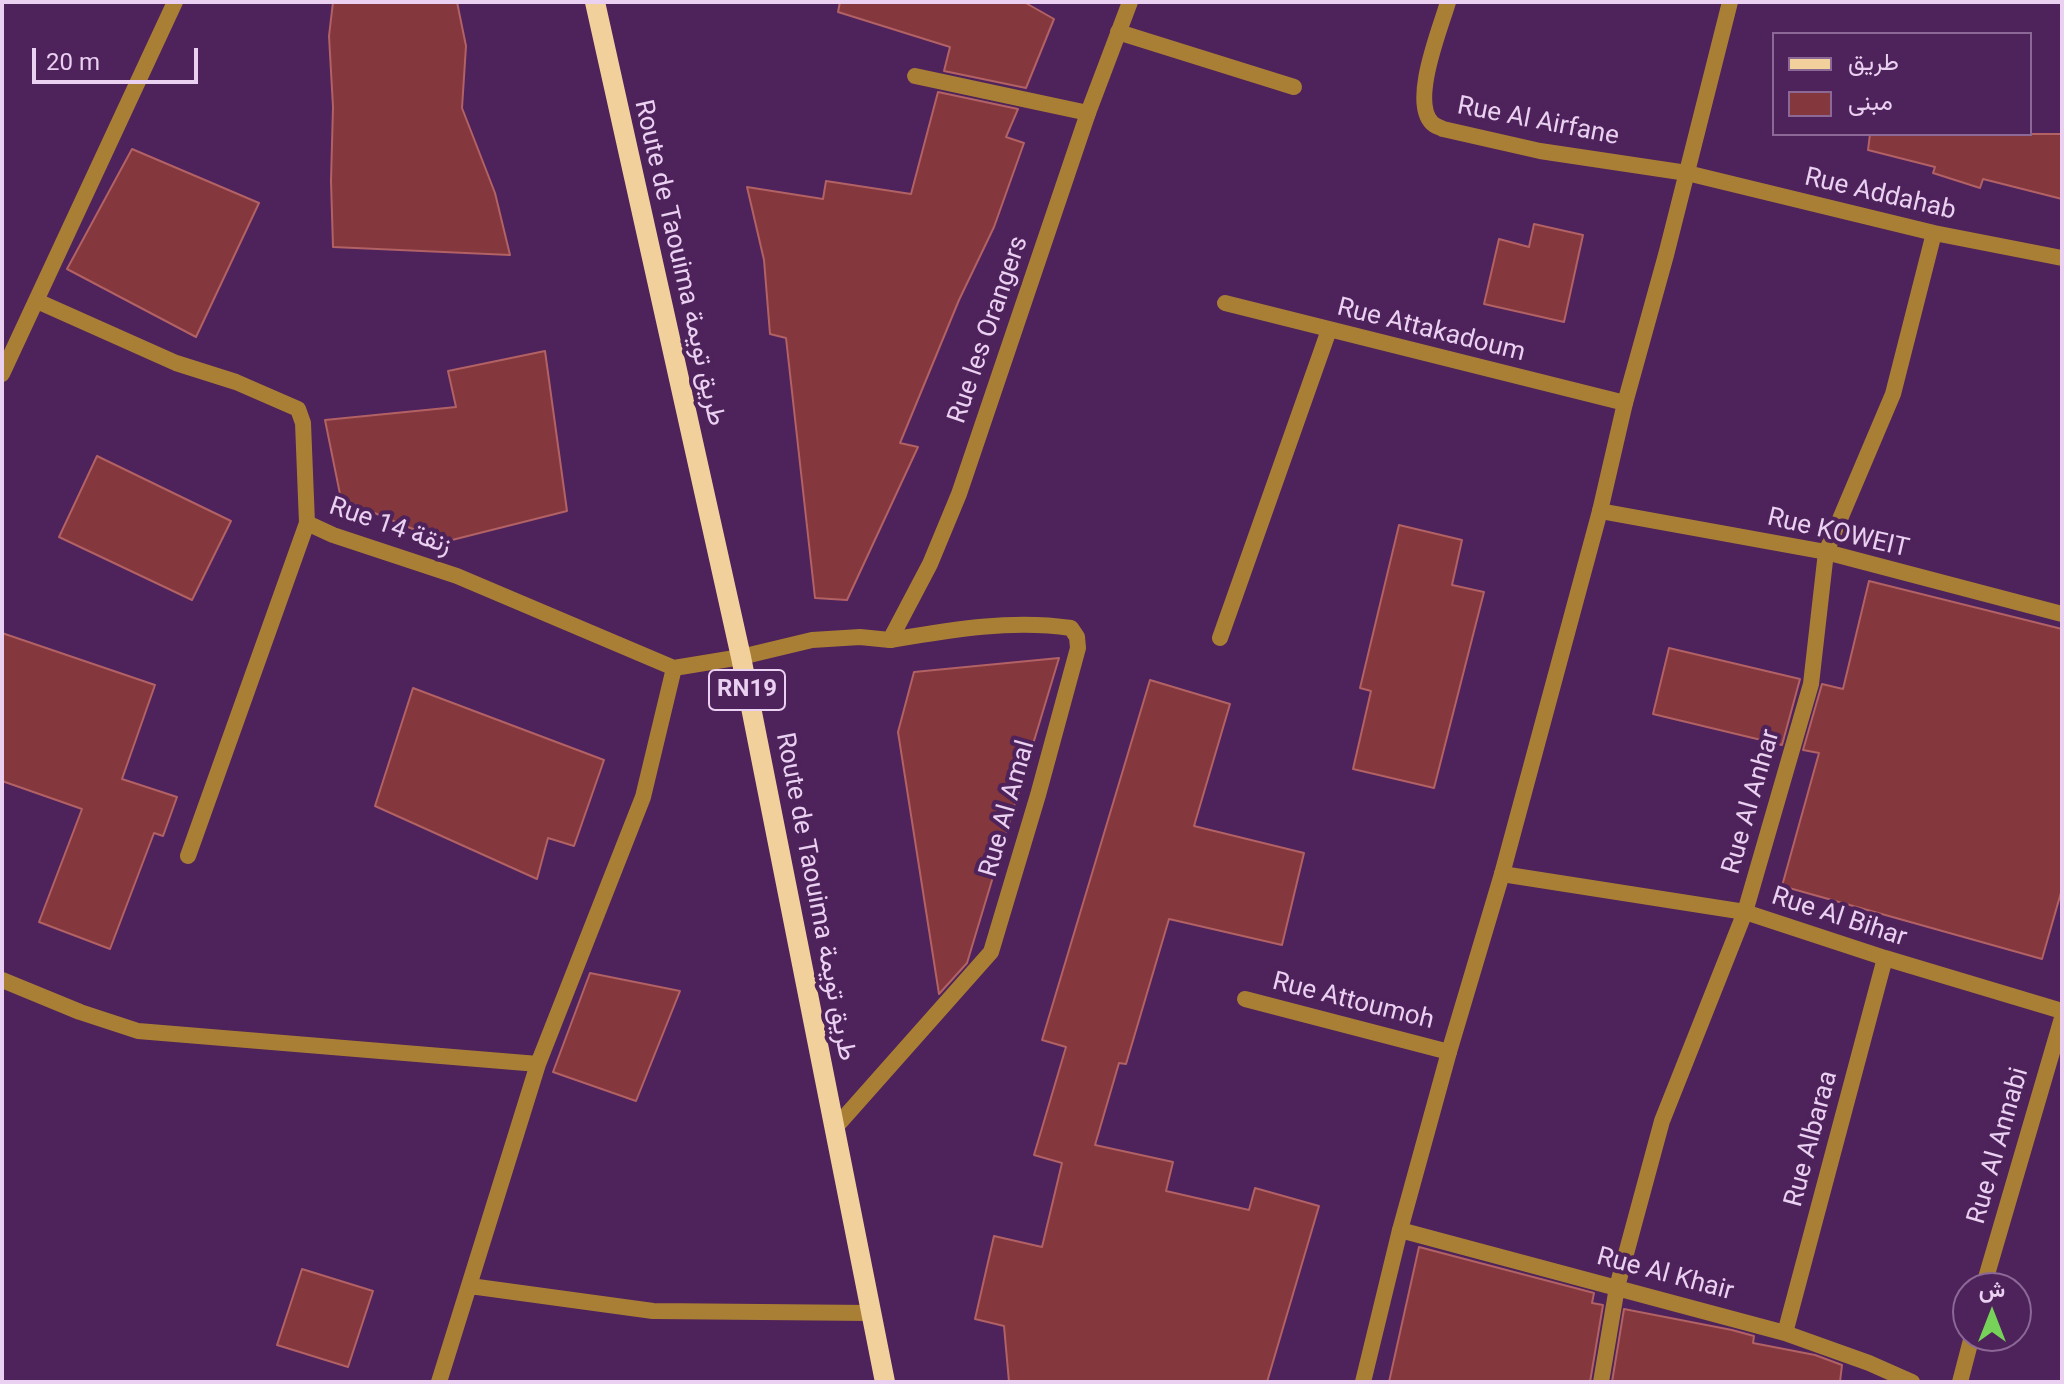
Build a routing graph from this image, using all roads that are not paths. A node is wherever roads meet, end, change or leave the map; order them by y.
1 (175, 2) edge
2 (595, 2) edge
3 (1130, 2) edge
4 (1448, 2) edge
5 (1730, 2) edge
6 (1118, 32) junction
7 (915, 76) dead end
8 (1294, 87) dead end
9 (1088, 113) junction
10 (1687, 173) junction
11 (1934, 233) junction
12 (2062, 258) edge
13 (37, 301) junction
14 (1225, 303) dead end
15 (1329, 330) junction
16 (2, 374) edge
17 (1625, 403) junction
18 (1600, 511) junction
19 (307, 523) junction
20 (1826, 552) junction
21 (2062, 614) edge
22 (1220, 638) dead end
23 (890, 640) junction
24 (741, 657) junction
25 (674, 668) junction
26 (188, 856) dead end
27 (1502, 874) junction
28 (1745, 912) junction
29 (1885, 958) junction
30 (2, 980) edge
31 (1245, 999) dead end
32 (2062, 1011) edge
33 (2062, 1018) edge
34 (1449, 1052) junction
35 (538, 1064) junction
36 (834, 1129) junction
37 (1400, 1230) junction
38 (1988, 1272) edge
39 (470, 1286) junction
40 (1617, 1287) junction
41 (871, 1313) junction
42 (1785, 1333) junction
43 (1968, 1352) edge
44 (439, 1382) edge
45 (885, 1382) edge
46 (1363, 1382) edge
47 (1601, 1382) edge
48 (1912, 1382) edge
49 (1960, 1382) edge

1 - 13 street
2 - 24 main road, Route de Taouima طريق تويمة / RN19
3 - 6 street, Rue les Orangers
4 - 10 street, Rue Al Airfane
5 - 10 street
6 - 8 street
6 - 9 street, Rue les Orangers
7 - 9 street
9 - 23 street, Rue les Orangers
10 - 11 street, Rue Addahab
10 - 17 street
11 - 12 street, Rue Addahab
11 - 20 street, Rue Al Anhar
13 - 16 street
13 - 19 street, Rue 14 زنقة
14 - 15 street, Rue Attakadoum
15 - 17 street, Rue Attakadoum
15 - 22 street
17 - 18 street
18 - 20 street, Rue KOWEIT
18 - 27 street
19 - 25 street, Rue 14 زنقة
19 - 26 street
20 - 21 street, Rue KOWEIT
20 - 28 street, Rue Al Anhar
23 - 24 street
23 - 36 street, Rue Al Amal
24 - 25 street
24 - 36 main road, Route de Taouima طريق تويمة / RN19
25 - 35 street
27 - 28 street, Rue Al Bihar
27 - 34 street
28 - 29 street, Rue Al Bihar
28 - 40 street, Rue Al Anhar
29 - 32 street, Rue Al Bihar
29 - 42 street, Rue Albaraa
30 - 35 street
31 - 34 street, Rue Attoumoh
33 - 38 street, Rue Al Annabi
34 - 37 street
35 - 39 street
36 - 41 main road, Route de Taouima طريق تويمة / RN19
37 - 40 street, Rue Al Khair
37 - 46 street
39 - 41 street
39 - 44 street
40 - 42 street, Rue Al Khair
40 - 47 street, Rue Al Anhar
41 - 45 main road, Route de Taouima طريق تويمة / RN19
42 - 48 street, Rue Al Khair
43 - 49 street

